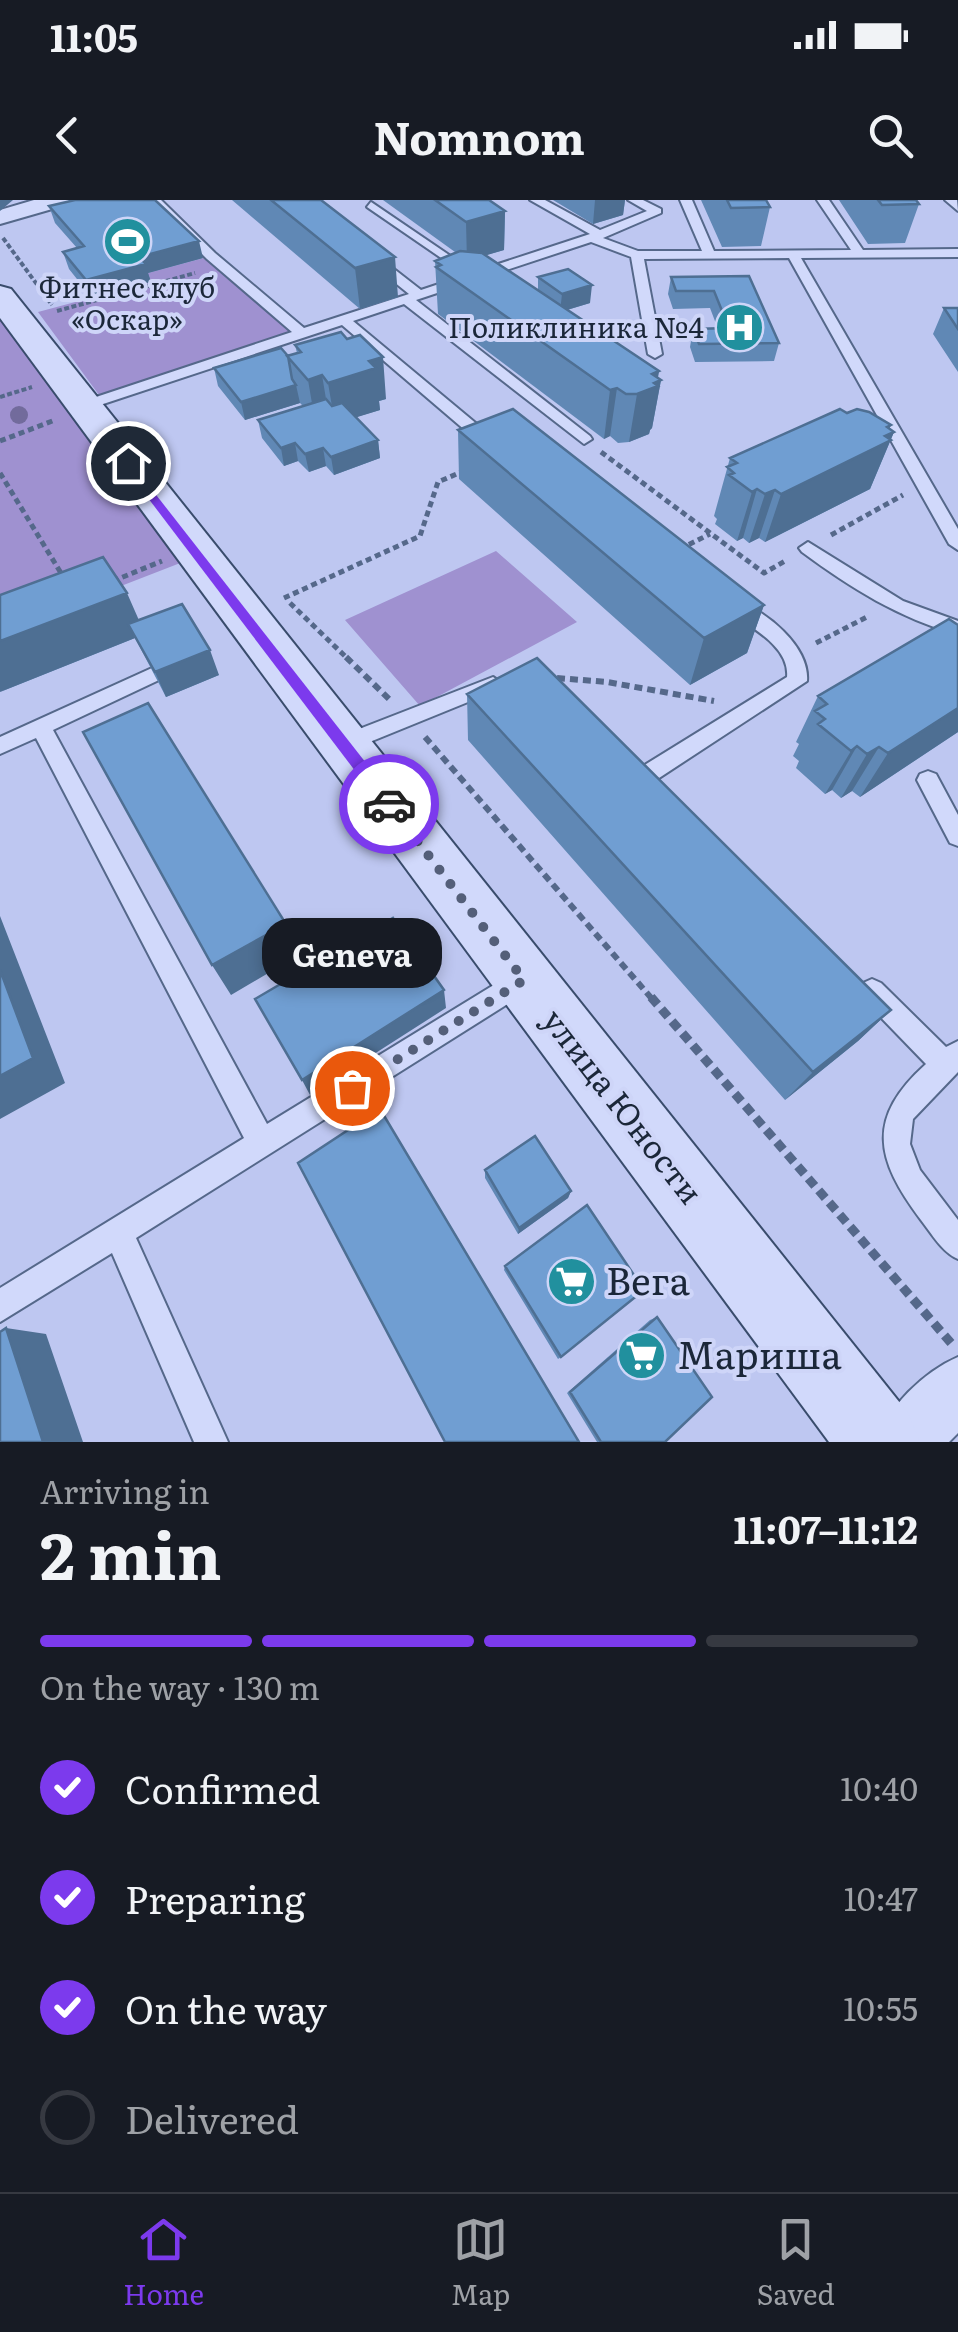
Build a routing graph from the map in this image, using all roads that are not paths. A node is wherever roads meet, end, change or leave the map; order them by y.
1 (58, 200) edge
2 (154, 200) edge
3 (536, 200) edge
4 (634, 200) edge
5 (686, 200) edge
6 (823, 200) edge
7 (951, 200) edge
8 (370, 205) dead end
9 (958, 208) edge
10 (0, 217) edge
11 (596, 236) junction
12 (958, 252) edge
13 (366, 254) edge
14 (794, 254) junction
15 (860, 254) junction
16 (638, 255) junction
17 (710, 255) junction
18 (475, 276) junction
19 (0, 296) edge
20 (414, 298) junction
21 (344, 320) junction
22 (302, 334) junction
23 (655, 354) dead end
24 (72, 412) junction
25 (584, 439) road end
26 (511, 440) edge
27 (958, 544) edge
28 (808, 548) road end
29 (671, 553) edge
30 (958, 628) edge
31 (152, 675) edge
32 (557, 678) edge
33 (42, 727) junction
34 (343, 744) junction
35 (0, 746) edge
36 (651, 772) edge
37 (928, 780) dead end
38 (958, 836) edge
39 (524, 980) junction
40 (861, 981) edge
41 (952, 1059) edge
42 (262, 1143) junction
43 (118, 1232) junction
44 (958, 1244) edge
45 (0, 1306) edge
46 (958, 1388) edge
47 (211, 1442) edge
48 (880, 1442) edge
49 (906, 1442) edge

1 - 10 street
2 - 22 lane
3 - 11 lane
4 - 11 lane
5 - 17 lane
6 - 15 lane
7 - 9 lane
8 - 18 lane
11 - 16 lane
11 - 18 lane
12 - 15 lane
13 - 20 lane
14 - 15 lane
14 - 17 lane
14 - 27 lane
16 - 17 lane
16 - 23 lane
18 - 20 lane
19 - 24 street, улица Юности
20 - 21 lane
20 - 25 lane
21 - 22 lane
21 - 26 lane
22 - 24 lane
24 - 34 street, улица Юности
28 - 30 lane
29 - 36 lane
31 - 33 lane
32 - 34 lane
33 - 35 lane
33 - 42 lane
34 - 39 street, улица Юности
37 - 38 lane
39 - 42 lane
39 - 48 street, улица Юности
40 - 41 lane
41 - 44 lane
42 - 43 lane
43 - 45 lane
43 - 47 lane
46 - 49 street

